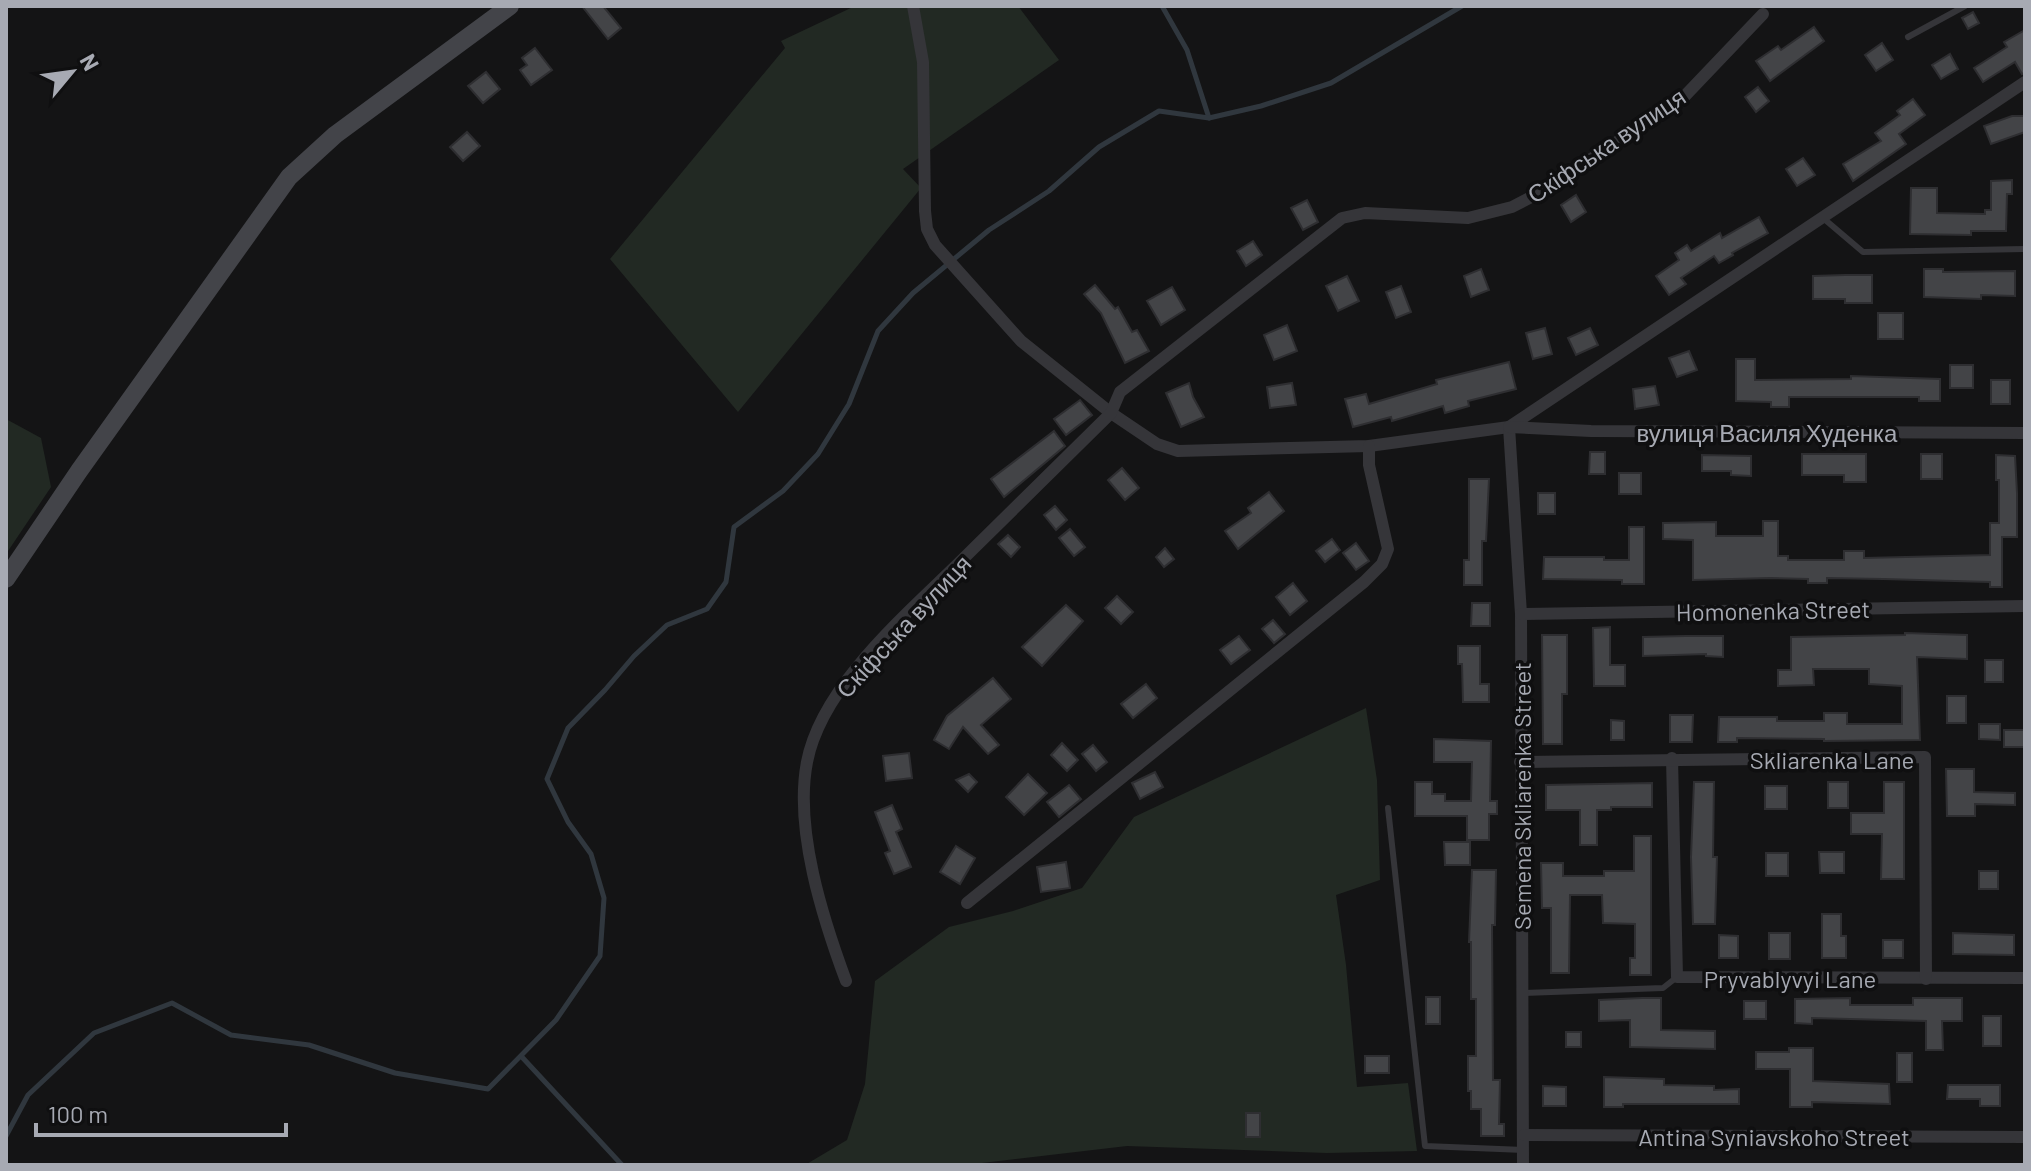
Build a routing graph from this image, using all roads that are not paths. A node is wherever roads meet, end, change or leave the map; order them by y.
1 (510, 6) edge
2 (913, 6) edge
3 (1965, 6) edge
4 (1763, 14) dead end
5 (1908, 37) dead end
6 (2025, 82) edge
7 (1823, 218) junction
8 (2025, 249) edge
9 (1111, 413) junction
10 (1509, 427) junction
11 (2025, 433) edge
12 (1369, 446) junction
13 (6, 579) edge
14 (2025, 606) edge
15 (1521, 614) junction
16 (1672, 758) junction
17 (1520, 762) junction
18 (1388, 808) dead end
19 (967, 903) dead end
20 (1677, 977) junction
21 (2025, 978) edge
22 (1926, 979) junction
23 (846, 981) dead end
24 (1522, 993) junction
25 (1524, 1135) junction
26 (2025, 1137) edge
27 (1524, 1150) junction
28 (1523, 1165) edge

1 - 13 street
2 - 9 street
3 - 5 lane
4 - 9 street, Скіфська вулиця
6 - 7 street
7 - 8 lane
7 - 10 street
9 - 12 street
9 - 23 street, Скіфська вулиця
10 - 11 street, вулиця Василя Худенка
10 - 12 street
10 - 15 street, Semena Skliarenka Street
12 - 19 street
14 - 15 street, Homonenka Street
15 - 17 street, Semena Skliarenka Street
16 - 17 street, Skliarenka Lane
16 - 20 street, Pryvablyvyi Lane
16 - 22 street, Skliarenka Lane
17 - 24 street, Semena Skliarenka Street
18 - 27 lane
20 - 22 street, Pryvablyvyi Lane
20 - 24 lane
21 - 22 street, Pryvablyvyi Lane
24 - 25 street, Semena Skliarenka Street
25 - 26 street, Antina Syniavskoho Street
25 - 27 street, Semena Skliarenka Street
27 - 28 street, Semena Skliarenka Street

